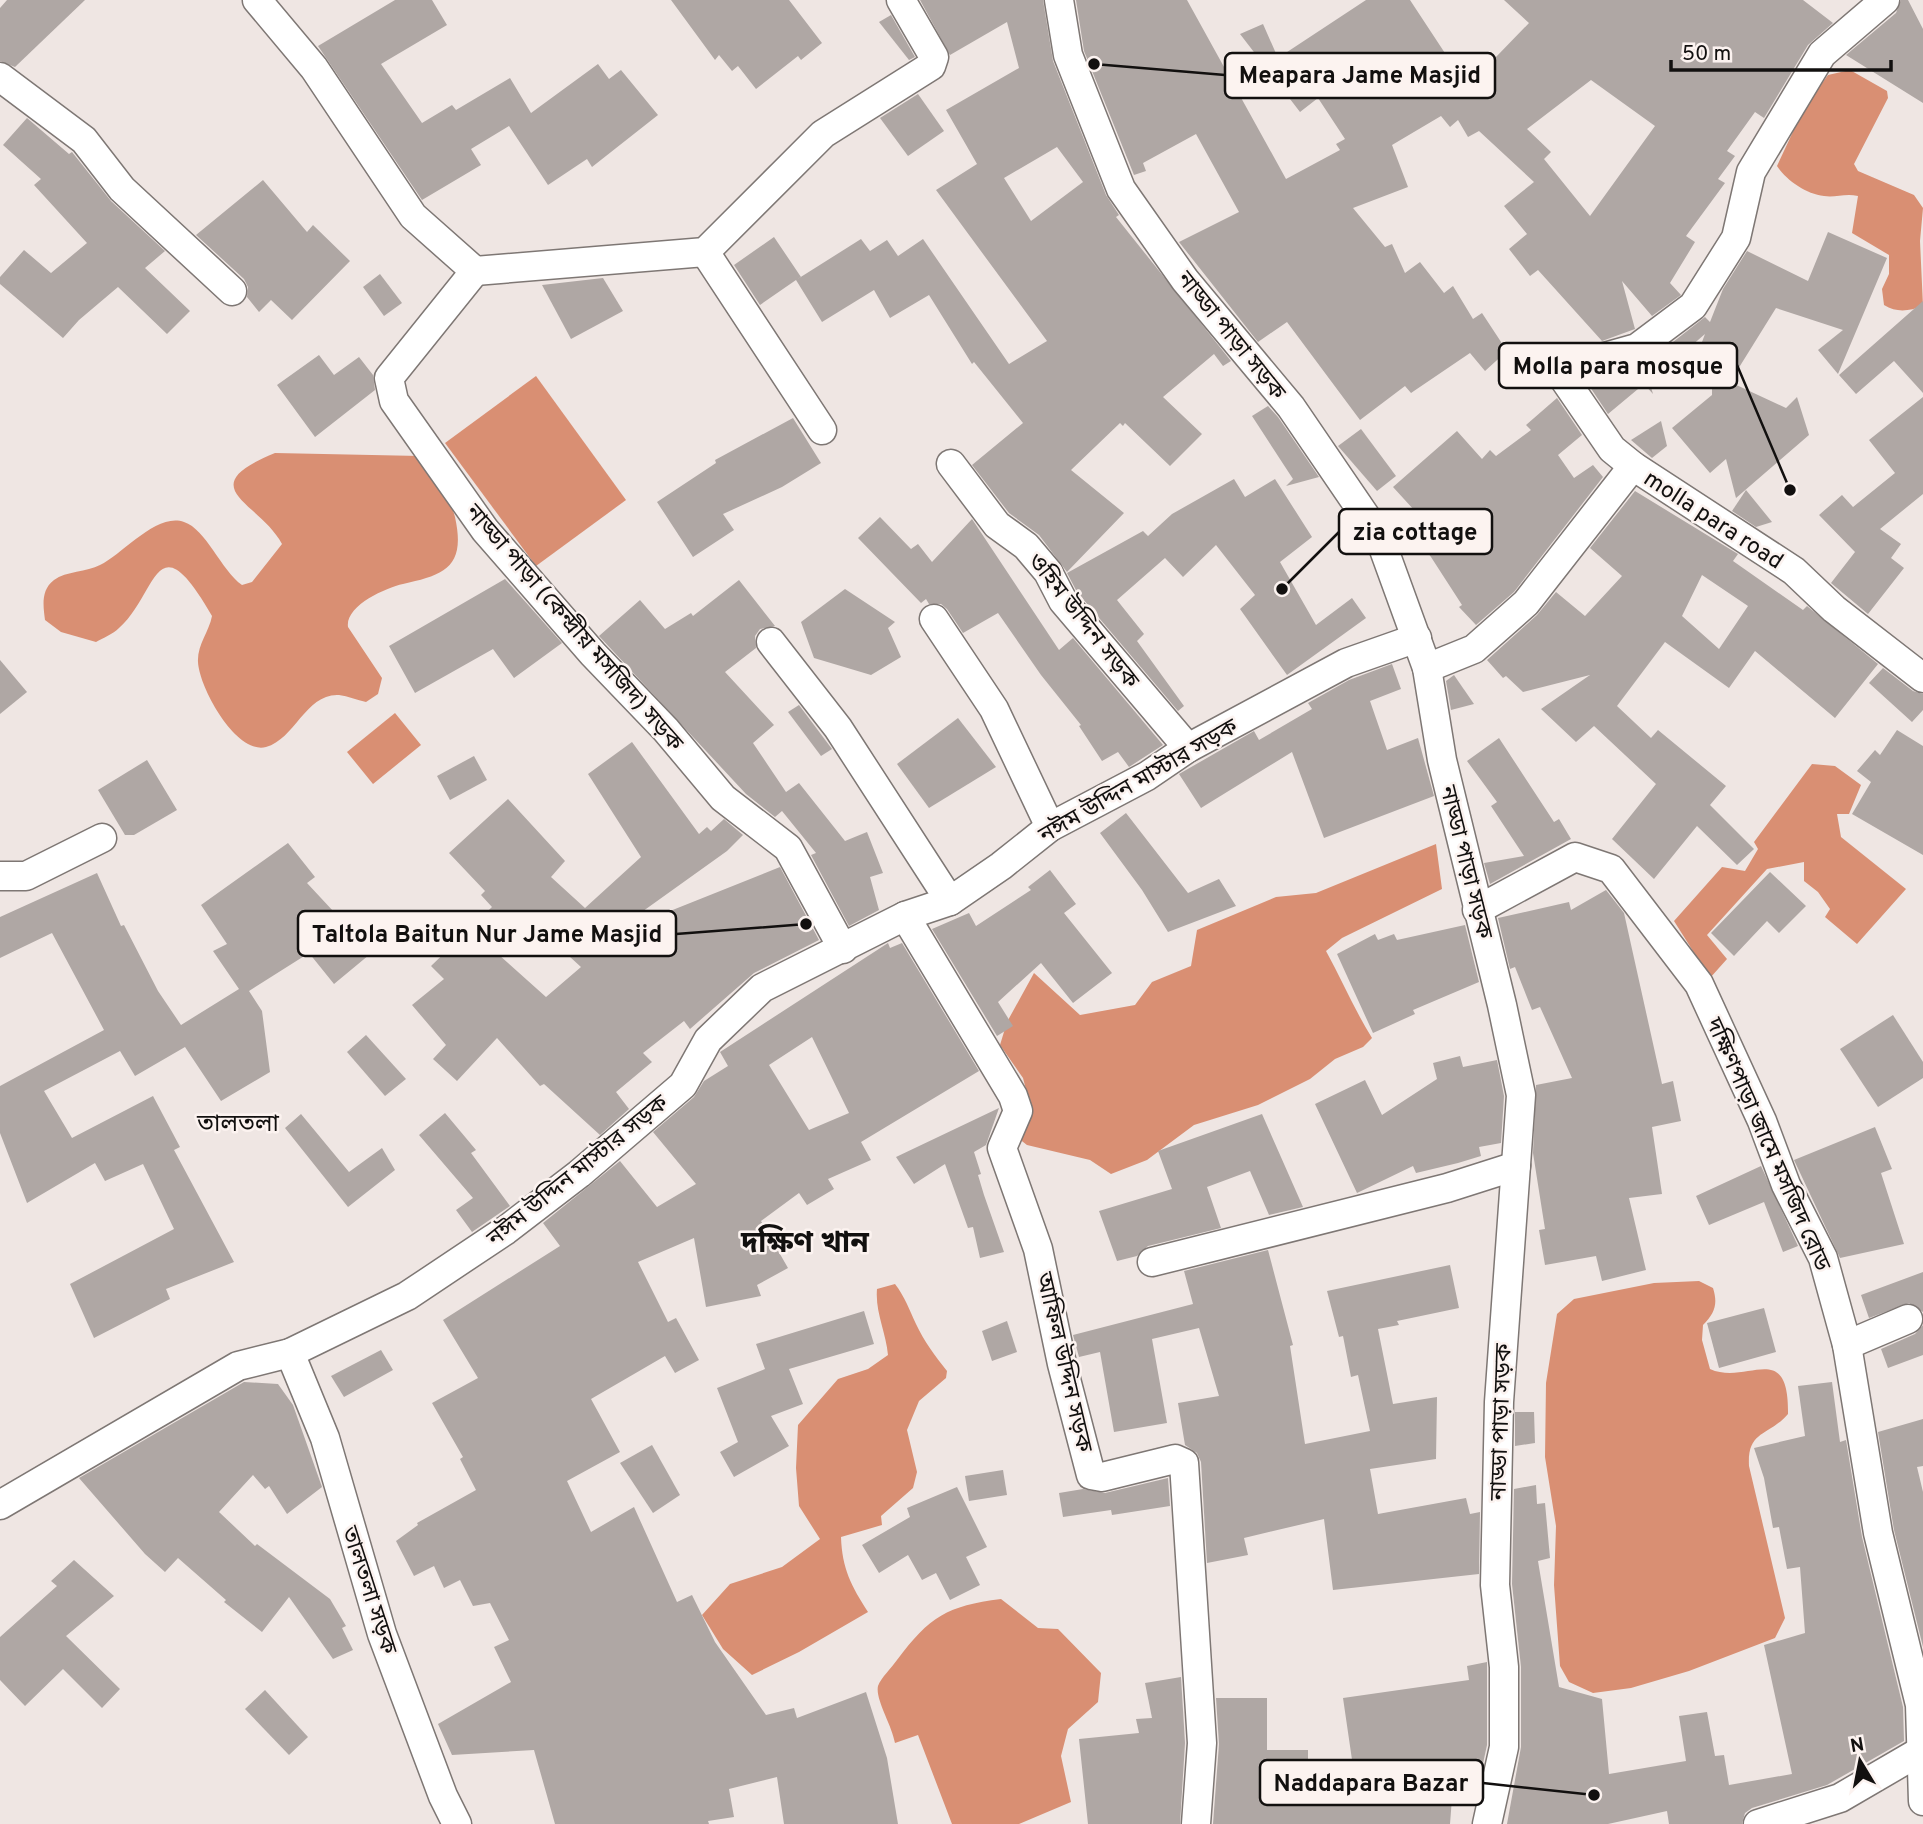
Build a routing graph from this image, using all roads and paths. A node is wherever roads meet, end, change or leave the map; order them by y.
1 (257, 0) edge
2 (901, 0) edge
3 (1059, 0) edge
4 (1885, 0) edge
5 (0, 77) edge
6 (705, 252) junction
7 (475, 271) junction
8 (232, 291) dead end
9 (822, 430) dead end
10 (951, 464) dead end
11 (1633, 466) junction
12 (934, 619) dead end
13 (1417, 638) junction
14 (771, 642) dead end
15 (1427, 668) junction
16 (1923, 678) edge
17 (1188, 748) junction
18 (1050, 827) junction
19 (102, 838) dead end
20 (0, 876) edge
21 (950, 901) junction
22 (1477, 910) junction
23 (905, 916) junction
24 (843, 949) junction
25 (1516, 1166) junction
26 (1152, 1262) dead end
27 (1908, 1319) dead end
28 (1847, 1345) junction
29 (290, 1353) junction
30 (0, 1505) edge
31 (1922, 1704) edge
32 (1919, 1752) junction
33 (1923, 1801) edge
34 (457, 1824) edge
35 (1196, 1824) edge
36 (1488, 1824) edge
37 (1758, 1824) edge

1 - 7 street
2 - 6 street
3 - 13 street, নাড্ডা পাড়া সড়ক
4 - 11 street
5 - 8 street
6 - 7 street
6 - 9 street
7 - 24 street, নাড্ডা পাড়া (কেন্দ্রীয় মসজিদ) সড়ক
10 - 17 street, ওহিম উদ্দিন সড়ক
11 - 15 street, molla para road
11 - 16 street, molla para road
12 - 18 street
13 - 15 street, নাড্ডা পাড়া সড়ক
13 - 17 street, নঈম উদ্দিন মাস্টার সড়ক
14 - 21 street
15 - 22 street, নাড্ডা পাড়া সড়ক
17 - 18 street, নঈম উদ্দিন মাস্টার সড়ক
18 - 21 street, নঈম উদ্দিন মাস্টার সড়ক
19 - 20 street
21 - 23 street, নঈম উদ্দিন মাস্টার সড়ক
22 - 25 street, নাড্ডা পাড়া সড়ক
22 - 28 street, দক্ষিণপাড়া জামে মসজিদ রোড
23 - 24 street, নঈম উদ্দিন মাস্টার সড়ক
23 - 35 street, আফিল উদ্দিন সড়ক
24 - 29 street, নঈম উদ্দিন মাস্টার সড়ক
25 - 26 street
25 - 36 street, নাড্ডা পাড়া সড়ক
27 - 28 street
28 - 31 street, দক্ষিণপাড়া জামে মসজিদ রোড
29 - 30 street, নঈম উদ্দিন মাস্টার সড়ক
29 - 34 street, তালতলা সড়ক
31 - 32 street, দক্ষিণপাড়া জামে মসজিদ রোড
32 - 33 street, দক্ষিণপাড়া জামে মসজিদ রোড
32 - 37 street

